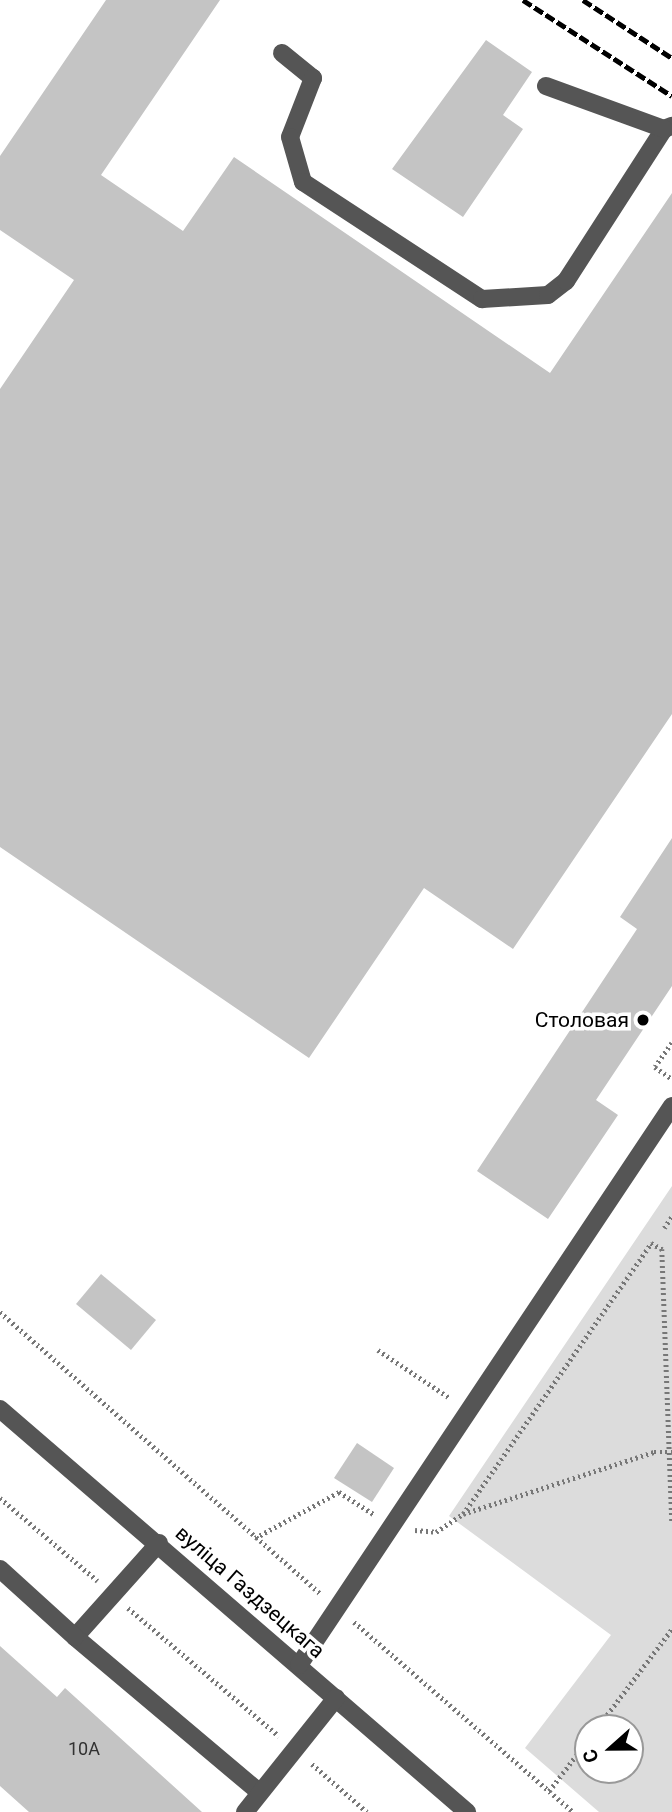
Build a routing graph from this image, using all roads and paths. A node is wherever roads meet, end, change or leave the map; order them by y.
1 (282, 53) dead end
2 (546, 86) dead end
3 (668, 128) edge
4 (672, 1043) edge
5 (672, 1079) edge
6 (672, 1106) edge
7 (672, 1216) edge
8 (664, 1228) dead end
9 (0, 1312) edge
10 (0, 1409) edge
11 (672, 1446) edge
12 (670, 1452) edge
13 (0, 1497) edge
14 (463, 1514) junction
15 (672, 1521) edge
16 (396, 1527) junction
17 (255, 1538) junction
18 (159, 1543) junction
19 (0, 1569) edge
20 (113, 1595) junction
21 (341, 1610) junction
22 (672, 1629) edge
23 (75, 1637) junction
24 (299, 1665) junction
25 (336, 1698) junction
26 (608, 1714) edge
27 (293, 1748) junction
28 (574, 1758) edge
29 (549, 1791) junction
30 (259, 1792) junction
31 (245, 1812) edge
32 (367, 1812) edge
33 (467, 1812) edge
34 (573, 1812) edge

1 - 3 street
2 - 3 street
4 - 5 path
6 - 16 street
7 - 8 path
9 - 17 path
10 - 18 street, вуліца Газдзецкага
11 - 12 path
12 - 14 path
12 - 14 path
12 - 15 path
13 - 20 path
14 - 16 path
16 - 17 path
16 - 21 street
17 - 21 path
18 - 20 street
18 - 24 street, вуліца Газдзецкага
19 - 23 street
20 - 23 street
20 - 27 path
21 - 24 street
21 - 29 path
22 - 26 path
23 - 30 street
24 - 25 street, вуліца Газдзецкага
25 - 27 street
25 - 33 street, вуліца Газдзецкага
27 - 30 street
27 - 32 path
28 - 29 path
29 - 34 path
30 - 31 street

